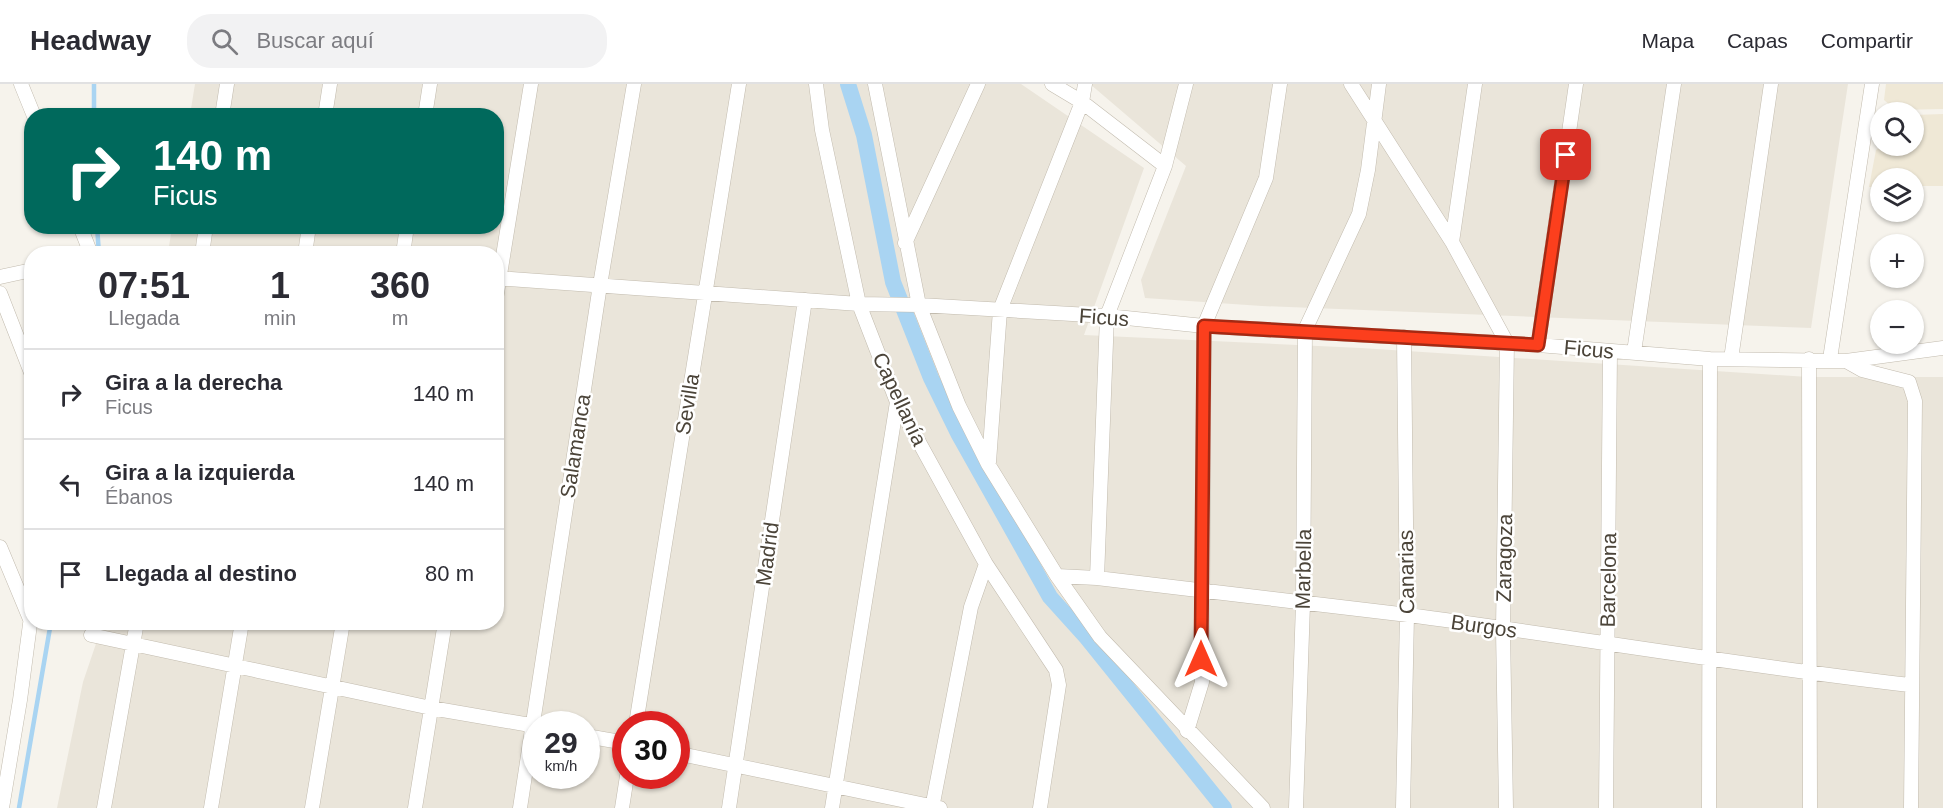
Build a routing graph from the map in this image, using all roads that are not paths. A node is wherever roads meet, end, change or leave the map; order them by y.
1 (21, 84) edge
2 (227, 84) edge
3 (330, 84) edge
4 (430, 84) edge
5 (531, 84) edge
6 (634, 84) edge
7 (739, 84) edge
8 (816, 84) edge
9 (875, 84) edge
10 (978, 84) edge
11 (1052, 84) edge
12 (1085, 84) edge
13 (1186, 84) edge
14 (1280, 84) edge
15 (1351, 84) edge
16 (1378, 84) edge
17 (1475, 84) edge
18 (1576, 84) edge
19 (1674, 84) edge
20 (1771, 84) edge
21 (1872, 84) edge
22 (1082, 102) junction
23 (31, 108) edge
24 (223, 108) edge
25 (327, 108) edge
26 (426, 108) edge
27 (1373, 121) junction
28 (1165, 166) junction
29 (1452, 242) junction
30 (905, 243) junction
31 (503, 246) edge
32 (24, 272) edge
33 (0, 278) edge
34 (504, 278) edge
35 (600, 285) junction
36 (0, 293) edge
37 (705, 293) junction
38 (805, 300) junction
39 (859, 304) junction
40 (914, 305) junction
41 (999, 310) junction
42 (1107, 316) junction
43 (1204, 326) junction
44 (1305, 330) junction
45 (1404, 337) junction
46 (1507, 343) junction
47 (1538, 345) junction
48 (1943, 348) edge
49 (1610, 351) junction
50 (1634, 352) junction
51 (24, 354) edge
52 (1710, 359) junction
53 (1731, 359) junction
54 (1809, 359) junction
55 (1830, 359) junction
56 (1846, 361) junction
57 (897, 402) junction
58 (988, 464) junction
59 (0, 547) edge
60 (986, 564) junction
61 (1057, 576) junction
62 (1097, 578) junction
63 (1201, 591) junction
64 (24, 599) edge
65 (1303, 604) junction
66 (1407, 615) junction
67 (29, 630) edge
68 (136, 630) edge
69 (241, 630) edge
70 (342, 630) edge
71 (444, 630) edge
72 (1503, 630) junction
73 (91, 635) dead end
74 (1607, 643) junction
75 (133, 645) junction
76 (1708, 656) junction
77 (235, 666) junction
78 (1811, 674) junction
79 (1910, 685) junction
80 (332, 687) junction
81 (431, 708) junction
82 (536, 711) edge
83 (638, 711) edge
84 (522, 724) edge
85 (1187, 731) junction
86 (14, 741) junction
87 (0, 746) edge
88 (690, 756) edge
89 (736, 765) junction
90 (836, 788) junction
91 (523, 789) edge
92 (625, 789) edge
93 (2, 808) edge
94 (104, 808) edge
95 (211, 808) edge
96 (312, 808) edge
97 (415, 808) edge
98 (520, 808) edge
99 (622, 808) edge
100 (729, 808) edge
101 (832, 808) edge
102 (935, 808) edge
103 (1040, 808) edge
104 (1263, 808) edge
105 (1296, 808) edge
106 (1403, 808) edge
107 (1506, 808) edge
108 (1606, 808) edge
109 (1709, 808) edge
110 (1810, 808) edge
111 (1911, 808) edge

1 - 23 street
2 - 24 street
3 - 25 street
4 - 26 street
5 - 31 street
6 - 35 street, Salamanca
7 - 37 street, Sevilla
8 - 39 street, Capellanía
9 - 30 street
10 - 30 street
11 - 22 street
12 - 22 street
13 - 28 street
14 - 43 street
15 - 27 street
16 - 27 street
17 - 29 street
18 - 47 street
19 - 50 street
20 - 53 street
21 - 55 street
22 - 28 street
22 - 41 street
27 - 29 street
27 - 44 street
28 - 42 street
29 - 46 street
30 - 40 street
32 - 33 street
34 - 35 street, Ficus
35 - 37 street, Ficus
35 - 82 street, Salamanca
36 - 51 street
37 - 38 street, Ficus
37 - 83 street, Sevilla
38 - 39 street, Ficus
38 - 89 street, Madrid
39 - 40 street, Ficus
39 - 57 street, Capellanía
40 - 41 street, Ficus
40 - 58 street
41 - 42 street, Ficus
41 - 58 street
42 - 43 street, Ficus
42 - 62 street
43 - 44 street, Ficus
43 - 63 street
44 - 45 street, Ficus
44 - 65 street, Marbella
45 - 46 street, Ficus
45 - 66 street, Canarias
46 - 47 street, Ficus
46 - 72 street, Zaragoza
47 - 49 street, Ficus
48 - 56 street, Ficus
49 - 50 street, Ficus
49 - 74 street, Barcelona
50 - 52 street, Ficus
52 - 53 street, Ficus
52 - 76 street
53 - 54 street, Ficus
54 - 55 street, Ficus
54 - 78 street
55 - 56 street, Ficus
56 - 79 street
57 - 60 street, Capellanía
57 - 90 street
58 - 61 street
59 - 64 street
60 - 102 street
60 - 103 street, Capellanía
61 - 62 street, Burgos
61 - 85 street
62 - 63 street, Burgos
63 - 65 street, Burgos
63 - 85 street
65 - 66 street, Burgos
65 - 105 street, Marbella
66 - 72 street, Burgos
66 - 106 street, Canarias
67 - 86 street
68 - 75 street
69 - 77 street
70 - 80 street
71 - 81 street
72 - 74 street, Burgos
72 - 107 street, Zaragoza
73 - 75 street
74 - 76 street, Burgos
74 - 108 street, Barcelona
75 - 77 street
75 - 94 street
76 - 78 street, Burgos
76 - 109 street
77 - 80 street
77 - 95 street
78 - 79 street, Burgos
78 - 110 street
79 - 111 street
80 - 81 street
80 - 96 street
81 - 84 street
81 - 97 street
85 - 104 street
86 - 87 street
86 - 93 street
88 - 89 street
89 - 90 street
89 - 100 street, Madrid
90 - 101 street
90 - 102 street
91 - 98 street, Salamanca
92 - 99 street

